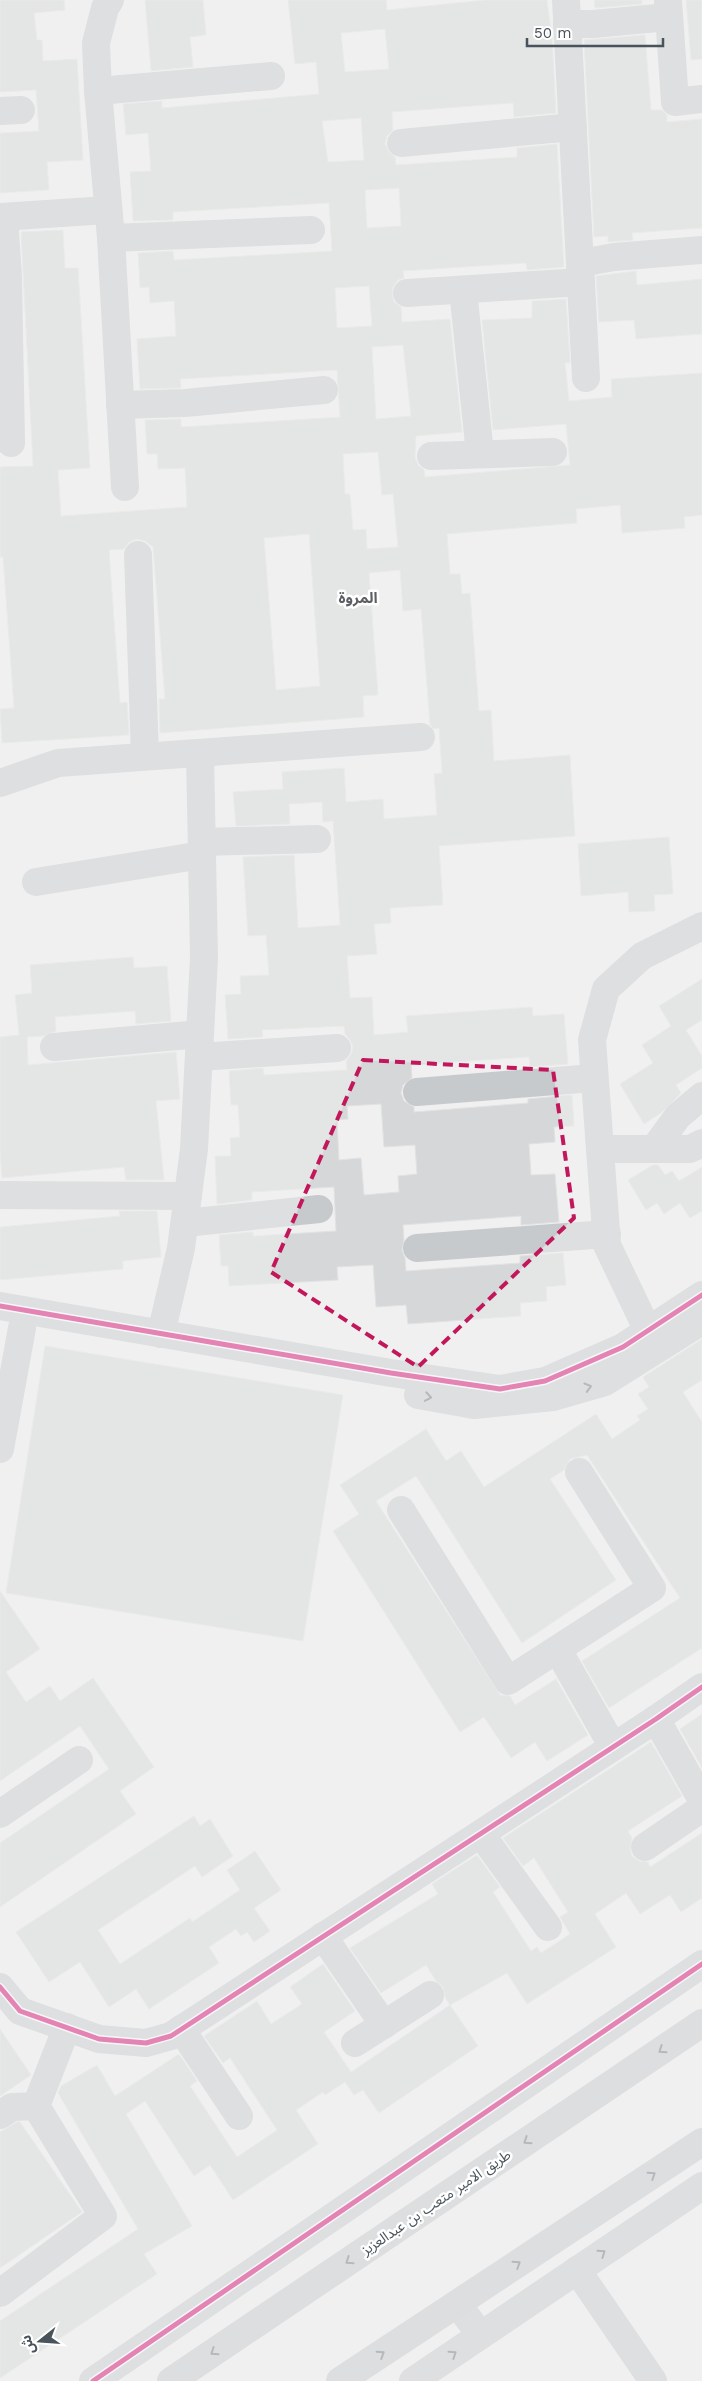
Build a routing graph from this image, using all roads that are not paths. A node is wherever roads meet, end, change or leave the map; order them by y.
1 (110, 0) edge
2 (668, 9) edge
3 (567, 12) edge
4 (271, 76) dead end
5 (98, 91) junction
6 (702, 99) edge
7 (573, 127) junction
8 (401, 143) dead end
9 (107, 210) junction
10 (2, 217) edge
11 (311, 230) dead end
12 (111, 238) junction
13 (702, 250) edge
14 (581, 273) junction
15 (463, 290) junction
16 (407, 293) dead end
17 (586, 378) dead end
18 (324, 390) dead end
19 (120, 406) junction
20 (11, 443) dead end
21 (553, 452) dead end
22 (480, 454) junction
23 (431, 456) dead end
24 (125, 487) dead end
25 (138, 555) dead end
26 (421, 737) dead end
27 (200, 753) junction
28 (145, 756) junction
29 (0, 783) edge
30 (317, 839) dead end
31 (202, 848) junction
32 (36, 882) dead end
33 (702, 926) edge
34 (199, 1046) junction
35 (54, 1047) dead end
36 (337, 1048) dead end
37 (594, 1078) junction
38 (417, 1092) dead end
39 (702, 1096) edge
40 (702, 1143) edge
41 (600, 1149) junction
42 (654, 1149) junction
43 (0, 1195) edge
44 (188, 1196) junction
45 (319, 1209) dead end
46 (185, 1223) junction
47 (607, 1234) junction
48 (417, 1248) dead end
49 (702, 1295) edge
50 (0, 1306) edge
51 (702, 1321) edge
52 (11, 1326) edge
53 (648, 1331) junction
54 (162, 1334) junction
55 (0, 1449) edge
56 (579, 1472) dead end
57 (401, 1510) dead end
58 (558, 1650) junction
59 (702, 1687) edge
60 (656, 1719) junction
61 (613, 1748) junction
62 (79, 1760) dead end
63 (702, 1800) edge
64 (702, 1808) edge
65 (0, 1814) edge
66 (481, 1834) junction
67 (645, 1848) dead end
68 (548, 1928) dead end
69 (323, 1936) junction
70 (702, 1964) edge
71 (0, 1987) edge
72 (430, 1995) dead end
73 (702, 2023) edge
74 (384, 2025) junction
75 (67, 2028) junction
76 (181, 2029) junction
77 (355, 2043) dead end
78 (36, 2106) junction
79 (0, 2115) edge
80 (239, 2116) dead end
81 (702, 2142) edge
82 (700, 2190) edge
83 (577, 2270) junction
84 (0, 2294) edge
85 (457, 2304) junction
86 (481, 2335) junction
87 (93, 2381) edge
88 (171, 2381) edge
89 (340, 2381) edge
90 (412, 2381) edge
91 (653, 2381) edge

1 - 5 street
2 - 3 street
2 - 6 street
3 - 7 street
4 - 5 street
5 - 9 street
7 - 8 street
7 - 14 street
9 - 10 street
9 - 12 street
10 - 20 street
11 - 12 street
12 - 19 street
13 - 14 street
14 - 15 street
14 - 17 street
15 - 16 street
15 - 22 street
18 - 19 street
19 - 24 street
21 - 22 street
22 - 23 street
25 - 28 street
26 - 27 street
27 - 28 street
27 - 31 street
28 - 29 street
30 - 31 street
31 - 32 street
31 - 34 street
33 - 37 street
34 - 35 street
34 - 36 street
34 - 44 street
37 - 38 street
37 - 41 street
39 - 42 street
40 - 42 street
41 - 42 street
41 - 47 street
43 - 44 street
44 - 46 street
45 - 46 street
46 - 54 street
47 - 48 street
47 - 53 street
49 - 53 street
50 - 54 street
52 -> 51 street
52 - 55 street
53 - 54 street
56 - 58 street
57 - 58 street
58 - 61 street
59 - 60 street
60 - 61 street
60 - 63 street
61 - 66 street
62 - 65 street
64 - 67 street
66 - 68 street
66 - 69 street
69 - 74 street
69 - 76 street
70 - 87 street
71 - 75 street
72 - 74 street
73 -> 88 main road, طريق الامير متعب بن عبدالعزيز
74 - 77 street
75 - 76 street
75 - 78 street
76 - 80 street
78 - 79 street
78 - 84 street
85 -> 81 main road
83 -> 82 street
83 - 86 street
83 - 91 street
85 - 86 street
89 -> 85 main road
90 -> 86 street

